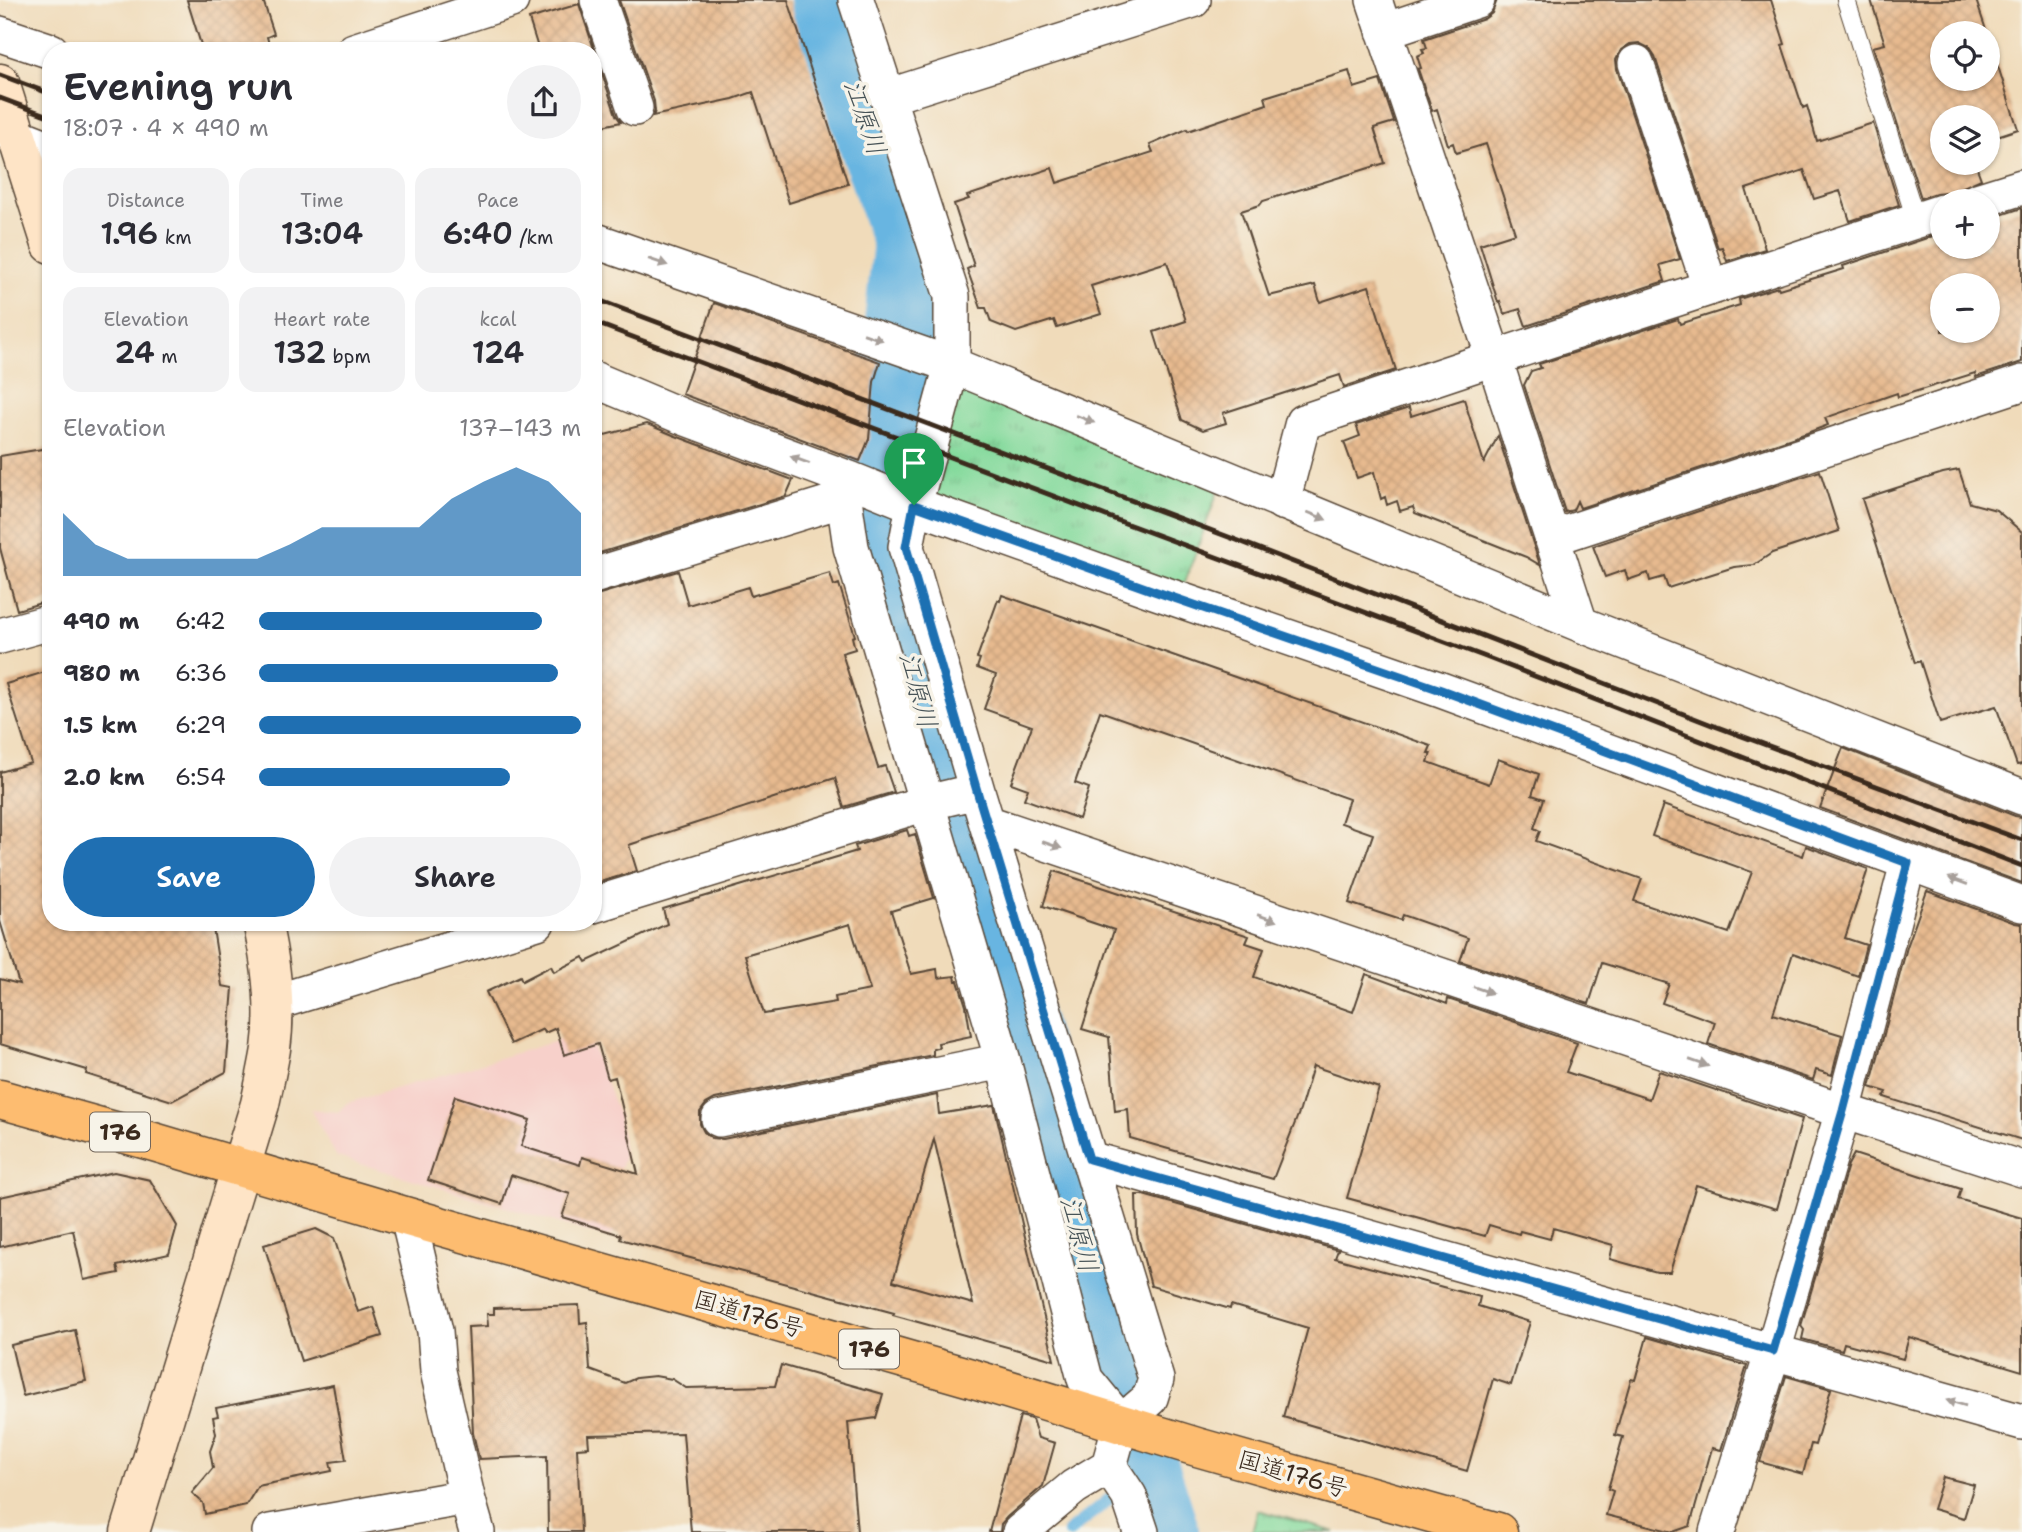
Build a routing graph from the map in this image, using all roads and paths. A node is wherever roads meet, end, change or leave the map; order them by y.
1 (511, 0) edge
2 (598, 0) edge
3 (856, 0) edge
4 (1194, 0) edge
5 (1477, 0) edge
6 (1846, 0) edge
7 (1379, 16) edge
8 (0, 34) edge
9 (382, 42) edge
10 (42, 48) edge
11 (1636, 63) dead end
12 (0, 83) edge
13 (887, 97) junction
14 (635, 108) dead end
15 (22, 138) edge
16 (2022, 187) edge
17 (2000, 194) edge
18 (42, 211) edge
19 (1929, 216) edge
20 (602, 243) edge
21 (1710, 287) junction
22 (1494, 358) junction
23 (952, 365) junction
24 (602, 383) edge
25 (2022, 383) edge
26 (848, 489) junction
27 (1282, 502) junction
28 (914, 505) junction
29 (1552, 538) junction
30 (602, 573) edge
31 (42, 624) edge
32 (1580, 624) junction
33 (0, 636) edge
34 (2022, 797) edge
35 (926, 803) junction
36 (982, 807) junction
37 (1908, 863) junction
38 (602, 902) edge
39 (2022, 904) edge
40 (264, 931) edge
41 (508, 931) edge
42 (273, 1003) junction
43 (1003, 1061) junction
44 (0, 1099) edge
45 (1843, 1111) junction
46 (719, 1119) dead end
47 (1089, 1159) junction
48 (240, 1166) junction
49 (2022, 1169) edge
50 (408, 1217) junction
51 (1773, 1351) junction
52 (2022, 1422) edge
53 (1121, 1423) junction
54 (1110, 1465) junction
55 (467, 1497) junction
56 (130, 1532) edge
57 (270, 1532) edge
58 (477, 1532) edge
59 (1020, 1532) edge
60 (1141, 1532) edge
61 (1498, 1532) edge
62 (1717, 1532) edge

1 - 9 street
2 - 14 street
3 - 13 street
4 - 13 street
5 - 7 street
6 - 19 lane
7 - 22 street
8 - 10 street
11 - 21 street
12 - 15 street
13 - 23 street
15 - 18 street
16 - 17 street
19 - 21 street
20 -> 23 street
21 - 22 street
22 - 27 street
22 - 29 street
23 -> 27 street
23 - 28 street
26 -> 24 street
25 - 29 street
26 - 28 street
26 - 30 street
26 - 35 street
27 -> 32 street
28 - 36 street
28 - 37 street
29 - 32 street
31 - 33 street
32 - 34 street
35 - 36 street
35 - 38 street
35 - 43 street
36 -> 45 street
36 - 47 street
39 -> 37 street
37 - 45 street
40 - 42 street
41 - 42 street
42 - 48 street
43 - 46 street
43 - 53 street
44 - 48 highway, 国道176号 / 176
45 - 49 street
45 - 51 street
47 - 51 street
47 - 53 street
48 - 50 highway, 国道176号 / 176
48 - 56 street
50 - 53 highway, 国道176号 / 176
50 - 55 street
52 -> 51 street
51 - 62 street
53 - 54 street
53 - 61 highway, 国道176号 / 176
54 - 59 street
54 - 60 street
55 - 57 street
55 - 58 street

